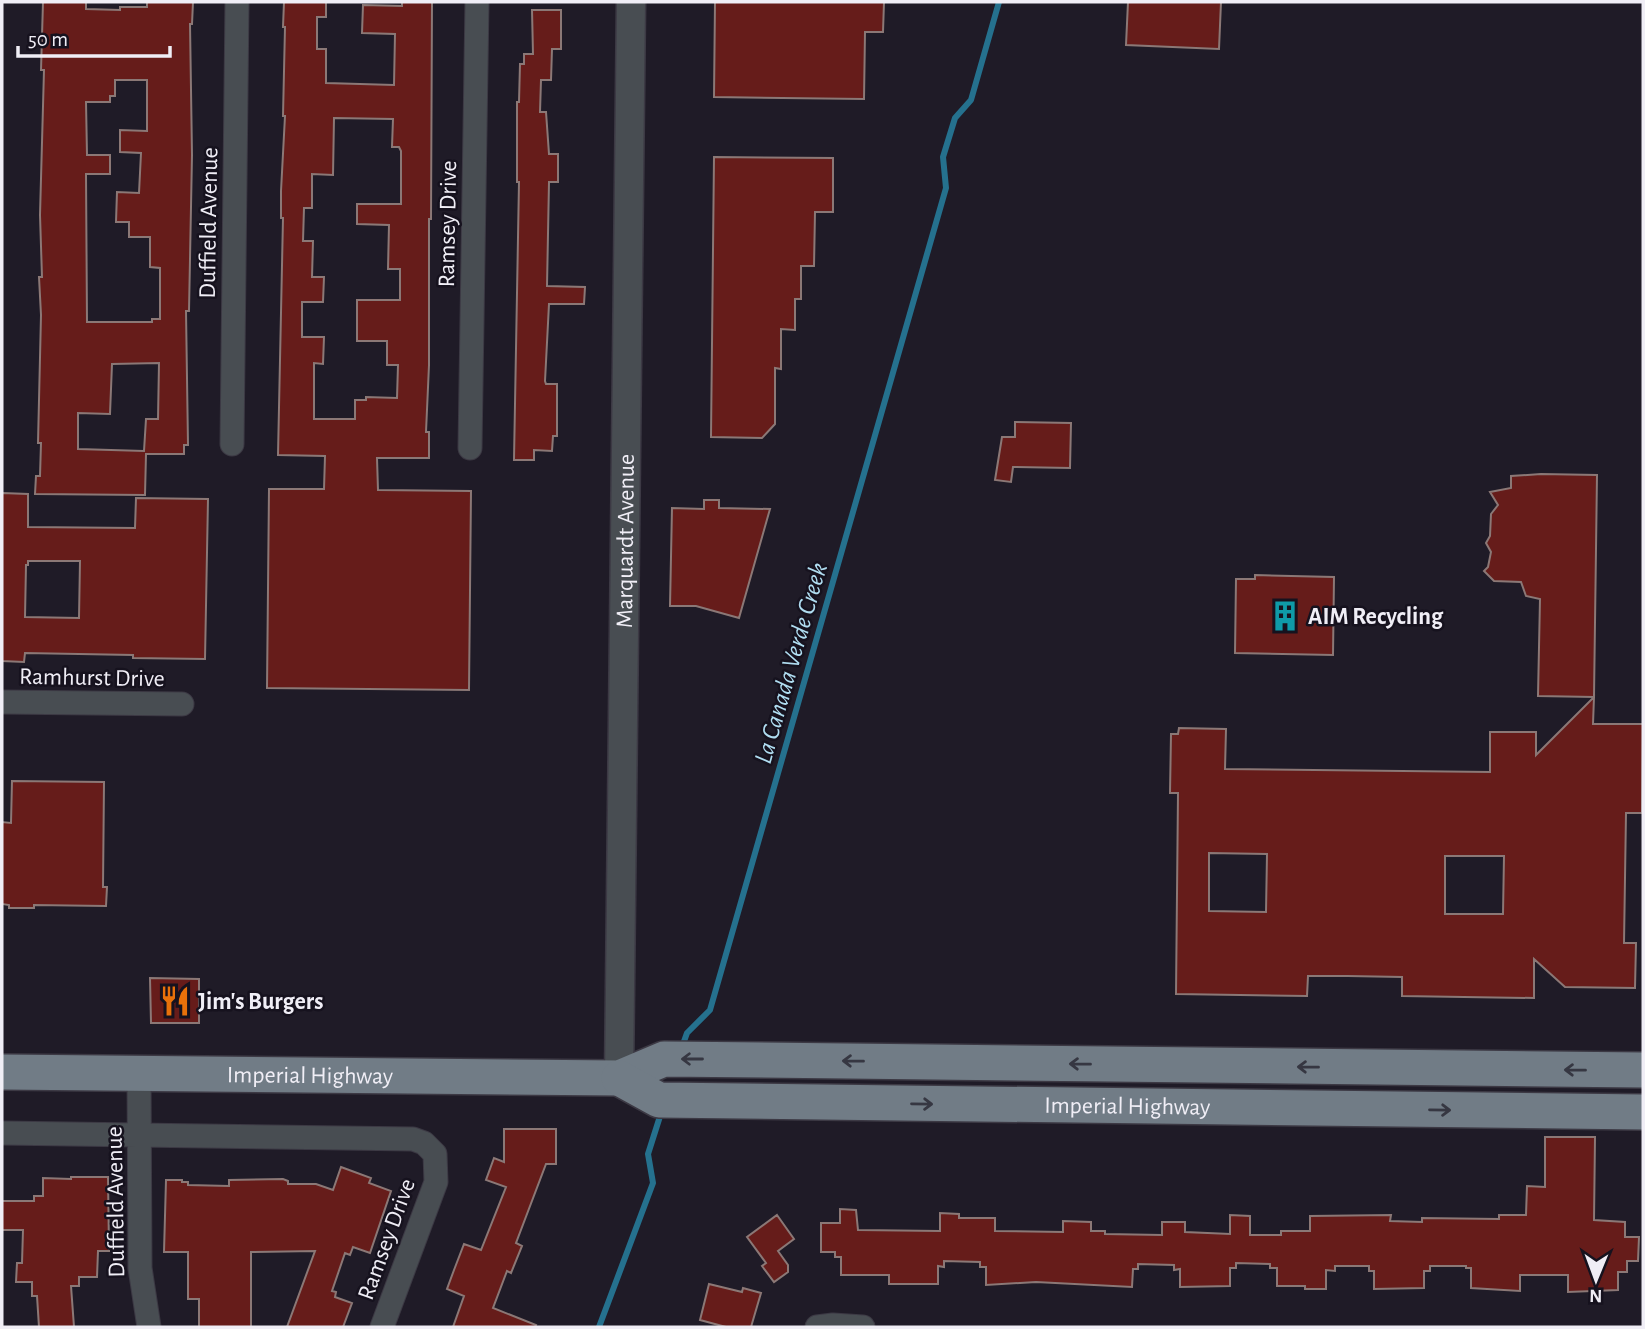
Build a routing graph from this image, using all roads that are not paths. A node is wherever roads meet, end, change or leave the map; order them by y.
1 (237, 2) edge
2 (477, 2) edge
3 (631, 2) edge
4 (232, 444) dead end
5 (470, 448) dead end
6 (2, 702) edge
7 (182, 704) dead end
8 (1643, 1070) edge
9 (2, 1072) edge
10 (139, 1075) junction
11 (627, 1078) junction
12 (1643, 1112) edge
13 (2, 1133) edge
14 (140, 1135) junction
15 (149, 1327) edge
16 (382, 1327) edge
17 (817, 1327) edge
18 (863, 1327) edge

1 - 4 street, Duffield Avenue
2 - 5 street, Ramsey Drive
3 - 11 street, Marquardt Avenue
6 - 7 street, Ramhurst Drive
8 -> 11 main road, Imperial Highway
9 - 10 main road, Imperial Highway
10 - 11 main road, Imperial Highway
10 - 14 street, Duffield Avenue
11 -> 12 main road, Imperial Highway
13 - 14 street
14 - 15 street, Duffield Avenue
14 - 16 street, Ramsey Drive
17 - 18 street

